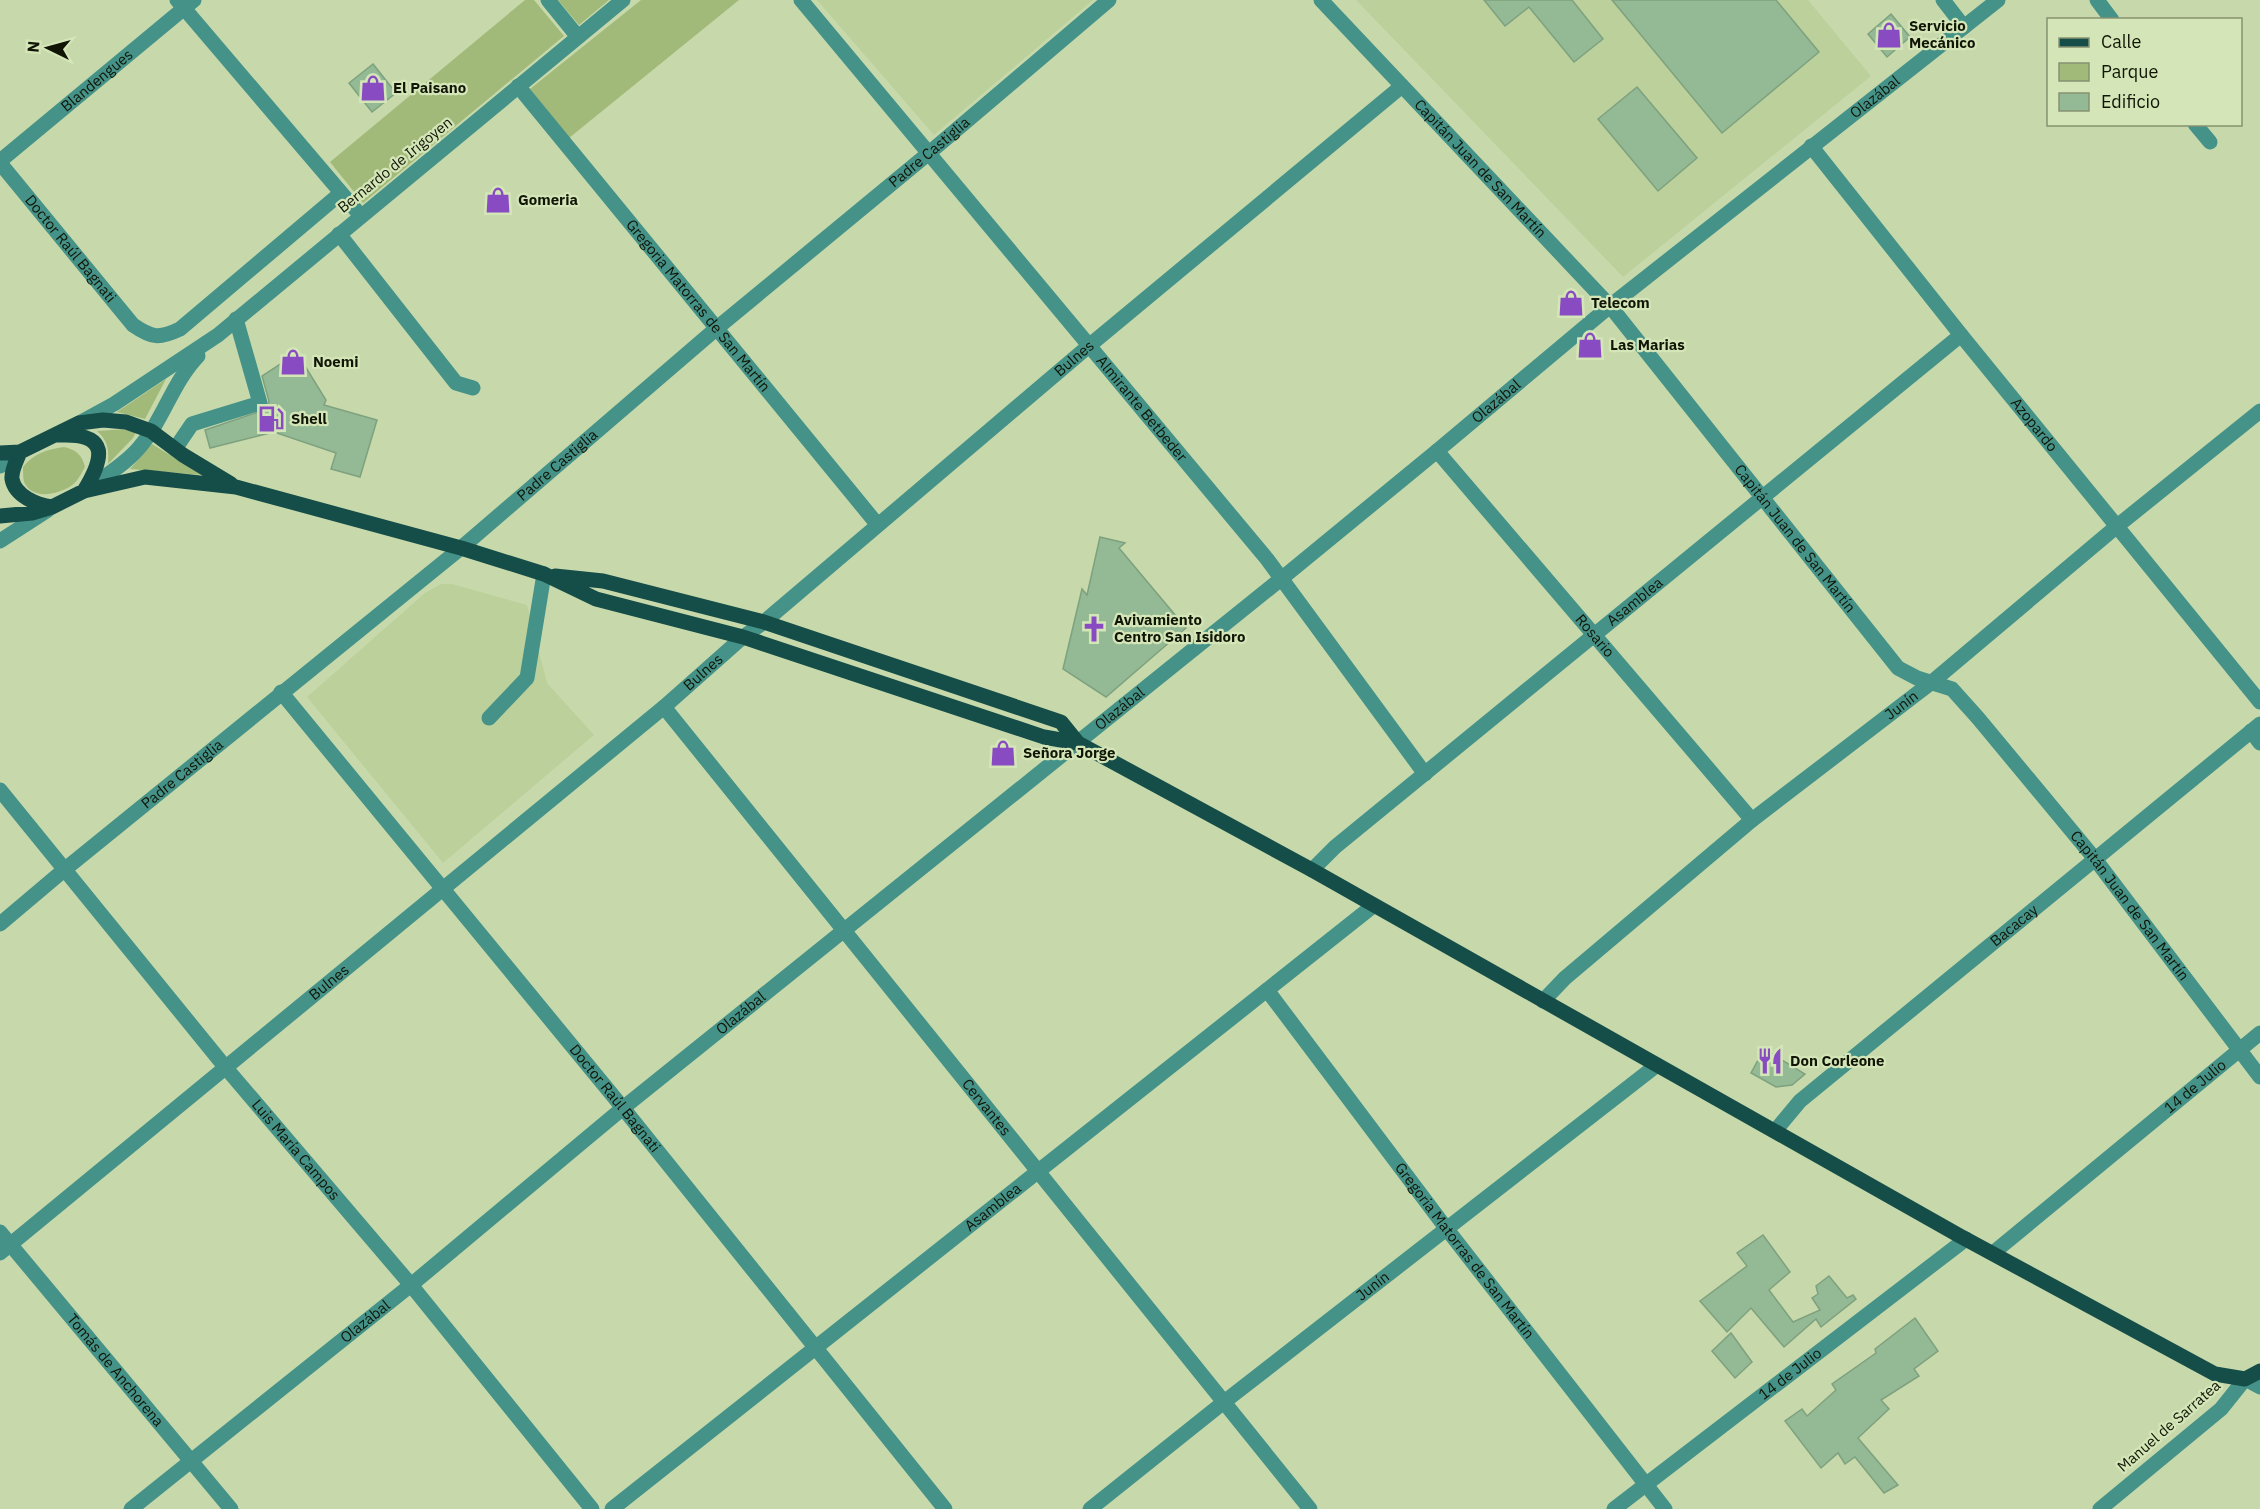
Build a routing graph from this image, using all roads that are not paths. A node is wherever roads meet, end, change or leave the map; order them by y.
1 (548, 0) edge
2 (623, 0) edge
3 (801, 0) edge
4 (1109, 0) edge
5 (1321, 0) edge
6 (1943, 0) edge
7 (1998, 0) edge
8 (2097, 0) edge
9 (185, 3) edge
10 (2110, 18) edge
11 (1964, 27) junction
12 (578, 37) junction
13 (519, 86) junction
14 (1402, 87) junction
15 (2197, 126) edge
16 (2210, 142) dead end
17 (1811, 146) junction
18 (929, 153) junction
19 (0, 162) edge
20 (341, 193) junction
21 (361, 216) junction
22 (339, 234) junction
23 (1610, 306) junction
24 (236, 319) junction
25 (717, 328) junction
26 (145, 333) joint
27 (218, 335) junction
28 (1961, 336) junction
29 (1090, 345) junction
30 (473, 388) dead end
31 (2260, 411) edge
32 (79, 423) junction
33 (151, 431) junction
34 (54, 435) junction
35 (175, 448) junction
36 (1437, 451) junction
37 (20, 452) junction
38 (0, 453) edge
39 (0, 466) edge
40 (236, 487) junction
41 (84, 491) junction
42 (1762, 497) junction
43 (52, 507) junction
44 (0, 516) edge
45 (877, 524) junction
46 (2116, 527) junction
47 (0, 541) edge
48 (461, 548) junction
49 (544, 574) junction
50 (1281, 579) junction
51 (764, 622) junction
52 (1593, 633) junction
53 (743, 637) junction
54 (1932, 682) junction
55 (281, 693) junction
56 (2260, 702) edge
57 (664, 707) junction
58 (489, 718) dead end
59 (2257, 733) edge
60 (1078, 743) junction
61 (1425, 774) junction
62 (0, 790) edge
63 (1752, 820) junction
64 (2095, 859) junction
65 (64, 870) junction
66 (1312, 870) junction
67 (443, 889) junction
68 (1373, 906) junction
69 (0, 924) edge
70 (845, 931) junction
71 (1267, 990) junction
72 (1543, 1001) junction
73 (2260, 1033) edge
74 (2238, 1050) junction
75 (1657, 1065) junction
76 (226, 1068) junction
77 (2260, 1077) edge
78 (623, 1108) junction
79 (1774, 1131) junction
80 (1038, 1172) junction
81 (1446, 1228) junction
82 (1966, 1239) junction
83 (3, 1243) edge
84 (1993, 1253) junction
85 (411, 1285) junction
86 (814, 1347) junction
87 (2260, 1371) edge
88 (2245, 1380) junction
89 (2260, 1387) edge
90 (1224, 1402) junction
91 (192, 1460) junction
92 (1646, 1486) junction
93 (131, 1509) edge
94 (231, 1509) edge
95 (592, 1509) edge
96 (612, 1509) edge
97 (945, 1509) edge
98 (1090, 1509) edge
99 (1310, 1509) edge
100 (1614, 1509) edge
101 (1665, 1509) edge
102 (2100, 1509) edge

1 - 12 street
2 - 12 street, Bernardo de Irigoyen
3 - 18 street, Almirante Betbeder
4 - 18 street, Padre Castiglia
5 - 14 street, Capitán Juan de San Martín
6 - 11 street
7 - 11 street, Olazábal
8 - 10 street
9 - 19 street, Blandengues
9 - 20 street
11 - 17 street, Olazábal
12 - 13 street, Bernardo de Irigoyen
13 - 21 street, Bernardo de Irigoyen
13 - 25 street, Gregoria Matorras de San Martín
14 - 23 street, Capitán Juan de San Martín
14 - 29 street, Bulnes
15 - 16 street
17 - 23 street, Olazábal
17 - 28 street, Azopardo
18 - 25 street, Padre Castiglia
18 - 29 street, Almirante Betbeder
19 - 26 street, Doctor Raúl Bagnati
20 - 21 street
20 - 26 street, Bernardo de Irigoyen
21 - 22 street, Bernardo de Irigoyen
22 - 24 street, Bernardo de Irigoyen
22 - 30 street
23 - 36 street, Olazábal
23 - 42 street, Capitán Juan de San Martín
24 - 27 street, Bernardo de Irigoyen
24 - 35 street
25 - 45 street, Gregoria Matorras de San Martín
25 - 48 street, Padre Castiglia
27 - 32 street, Bernardo de Irigoyen
27 - 33 street, Bernardo de Irigoyen
28 - 42 street, Asamblea
28 - 46 street, Azopardo
29 - 45 street, Bulnes
29 - 50 street, Almirante Betbeder
31 - 46 street, Junín
32 - 33 main road
32 - 34 main road, Bernardo de Irigoyen
33 - 35 main road
33 - 41 street, Bernardo de Irigoyen
34 - 37 main road, Bernardo de Irigoyen
34 - 41 main road
35 - 40 main road
36 - 50 street, Olazábal
36 - 52 street, Rosario
37 - 38 main road
37 - 39 street, Bernardo de Irigoyen
37 - 43 main road
40 - 41 main road
40 - 48 main road
41 - 43 main road, Bernardo de Irigoyen
42 - 52 street, Asamblea
42 - 54 street, Capitán Juan de San Martín
43 - 44 main road
43 - 47 street, Bernardo de Irigoyen
45 - 51 street, Bulnes
46 - 54 street, Junín
46 - 56 street, Azopardo
48 - 49 main road
48 - 55 street, Padre Castiglia
49 - 51 main road
49 - 53 main road
49 - 58 street
50 - 60 street, Olazábal
50 - 61 street, Almirante Betbeder
51 - 53 street, Bulnes
51 - 60 main road
52 - 61 street, Asamblea
52 - 63 street, Rosario
53 - 57 street, Bulnes
53 - 60 main road
54 - 63 street, Junín
54 - 64 street, Capitán Juan de San Martín
55 - 65 street, Padre Castiglia
55 - 67 street, Doctor Raúl Bagnati
57 - 67 street, Bulnes
57 - 70 street, Cervantes
59 - 64 street, Bacacay
60 - 66 main road
60 - 70 street, Olazábal
61 - 66 street, Asamblea
62 - 65 street, Luis María Campos
63 - 72 street, Junín
64 - 74 street, Capitán Juan de San Martín
64 - 79 street, Bacacay
65 - 69 street, Padre Castiglia
65 - 76 street, Luis María Campos
66 - 68 main road
67 - 76 street, Bulnes
67 - 78 street, Doctor Raúl Bagnati
68 - 71 street, Asamblea
68 - 72 main road
70 - 78 street, Olazábal
70 - 80 street, Cervantes
71 - 80 street, Asamblea
71 - 81 street, Gregoria Matorras de San Martín
72 - 75 main road
73 - 74 street, 14 de Julio
74 - 77 street, Capitán Juan de San Martín
74 - 84 street, 14 de Julio
75 - 79 main road
75 - 81 street, Junín
76 - 83 street, Bulnes
76 - 85 street, Luis María Campos
78 - 85 street, Olazábal
78 - 86 street, Doctor Raúl Bagnati
79 - 82 main road
80 - 86 street, Asamblea
80 - 90 street, Cervantes
81 - 90 street, Junín
81 - 92 street, Gregoria Matorras de San Martín
82 - 84 main road
82 - 92 street, 14 de Julio
83 - 91 street, Tomás de Anchorena
84 - 88 main road
85 - 91 street, Olazábal
85 - 95 street, Luis María Campos
86 - 96 street, Asamblea
86 - 97 street, Doctor Raúl Bagnati
87 - 88 main road, Manuel de Sarratea
88 - 89 street
88 - 102 street, Manuel de Sarratea
90 - 98 street, Junín
90 - 99 street, Cervantes
91 - 93 street, Olazábal
91 - 94 street, Tomás de Anchorena
92 - 100 street, 14 de Julio
92 - 101 street, Gregoria Matorras de San Martín

